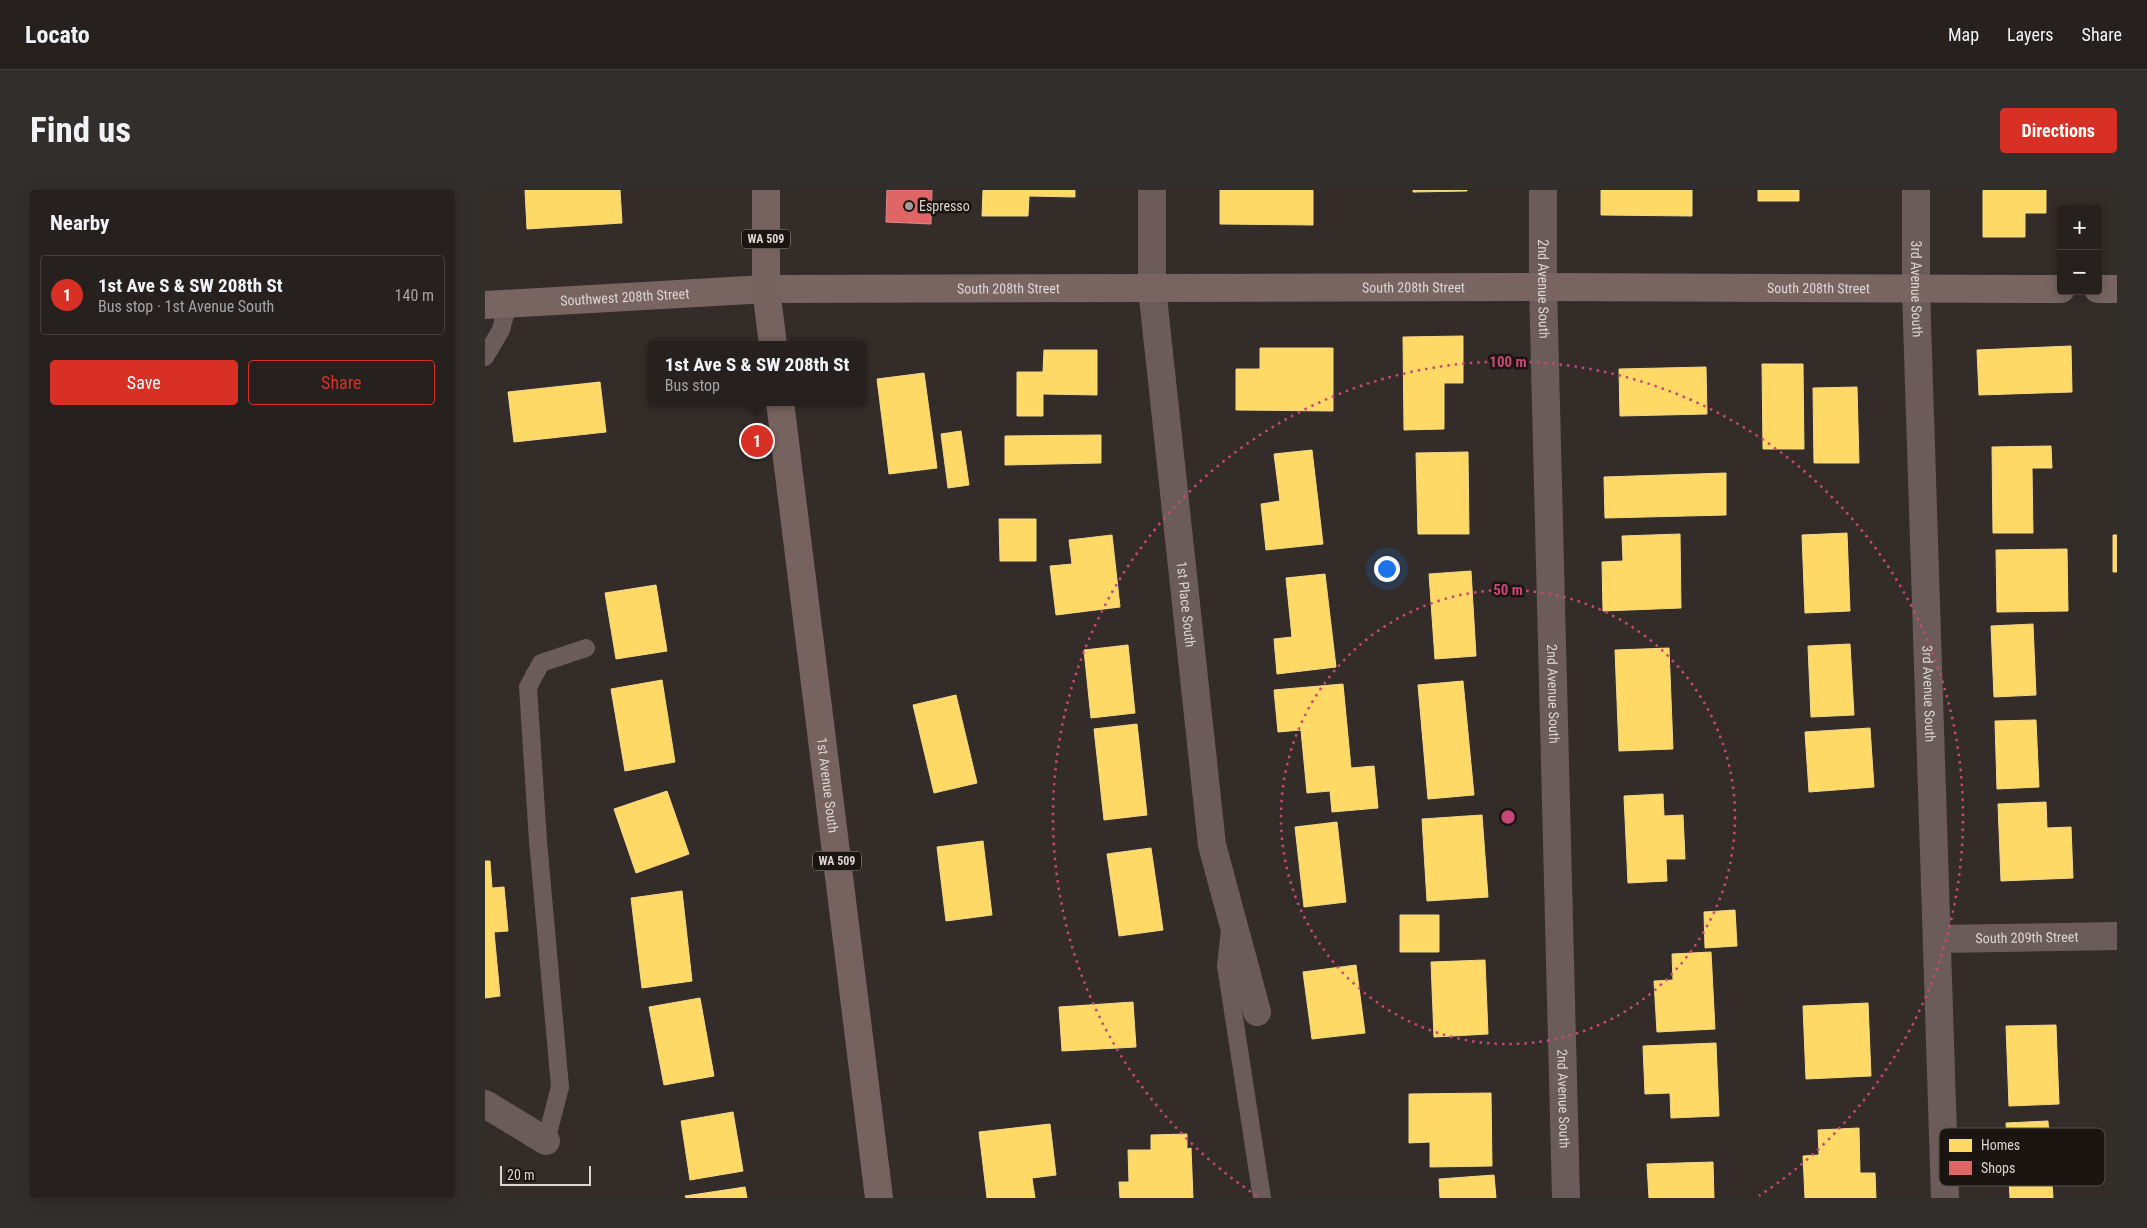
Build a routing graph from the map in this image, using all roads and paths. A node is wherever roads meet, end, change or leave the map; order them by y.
1 (766, 190) edge
2 (1152, 190) edge
3 (1543, 190) edge
4 (1916, 190) edge
5 (1543, 287) junction
6 (1152, 288) junction
7 (765, 289) junction
8 (2102, 289) edge
9 (2117, 289) edge
10 (1916, 290) junction
11 (2057, 290) edge
12 (496, 304) edge
13 (772, 341) edge
14 (485, 357) edge
15 (780, 406) edge
16 (586, 648) dead end
17 (1233, 920) junction
18 (2117, 936) edge
19 (1937, 939) junction
20 (1257, 1012) dead end
21 (485, 1104) edge
22 (1943, 1128) edge
23 (546, 1142) joint
24 (879, 1198) edge
25 (1262, 1198) edge
26 (1566, 1198) edge

1 - 7 main road, WA 509
2 - 6 street, 1st Place South
3 - 5 street, 2nd Avenue South
4 - 10 street, 3rd Avenue South
5 - 6 street, South 208th Street
5 - 10 street, South 208th Street
5 - 26 street, 2nd Avenue South
6 - 7 street, South 208th Street
6 - 17 street, 1st Place South
7 - 12 street, Southwest 208th Street
7 - 13 main road, WA 509
8 - 9 street
10 - 11 street, South 208th Street
10 - 19 street, 3rd Avenue South
12 - 14 lane
15 - 24 main road, 1st Avenue South / WA 509
16 - 23 lane
17 - 20 street, 1st Place South
17 - 25 lane
18 - 19 street, South 209th Street
19 - 22 street, 3rd Avenue South
21 - 23 street

